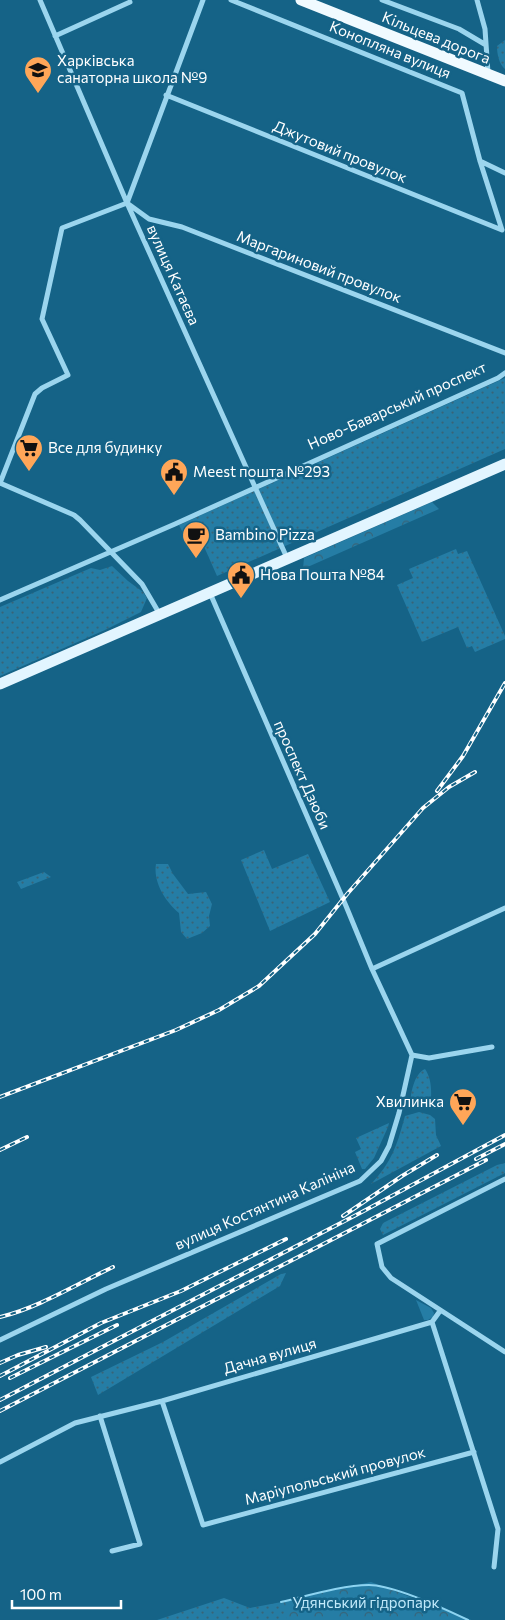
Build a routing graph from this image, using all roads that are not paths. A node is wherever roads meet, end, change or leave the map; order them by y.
1 (40, 0) edge
2 (203, 0) edge
3 (231, 0) edge
4 (301, 0) edge
5 (382, 0) edge
6 (477, 0) edge
7 (130, 2) dead end
8 (55, 36) junction
9 (486, 45) junction
10 (488, 75) junction
11 (505, 81) edge
12 (166, 95) junction
13 (480, 161) junction
14 (505, 173) edge
15 (127, 203) junction
16 (504, 231) edge
17 (505, 353) edge
18 (505, 373) edge
19 (505, 464) edge
20 (0, 483) edge
21 (254, 487) junction
22 (112, 551) junction
23 (287, 558) junction
24 (210, 591) junction
25 (0, 600) edge
26 (159, 613) junction
27 (0, 684) edge
28 (505, 908) edge
29 (372, 969) junction
30 (492, 1047) dead end
31 (412, 1054) junction
32 (505, 1179) edge
33 (440, 1311) junction
34 (432, 1322) junction
35 (0, 1340) edge
36 (505, 1352) edge
37 (162, 1401) junction
38 (100, 1416) junction
39 (474, 1452) junction
40 (0, 1462) edge
41 (498, 1528) junction
42 (505, 1528) edge
43 (112, 1551) dead end
44 (494, 1568) dead end

1 - 8 street, вулиця Катаєва
2 - 12 street
3 - 13 street, Конопляна вулиця
4 - 10 highway, Кільцева дорога
5 - 9 street
6 - 9 street
7 - 8 street
8 - 15 street, вулиця Катаєва
9 - 10 street
10 - 11 highway, Кільцева дорога
12 - 15 street
12 - 16 street, Джутовий провулок
13 - 14 street
13 - 16 street, Конопляна вулиця
15 - 17 street, Маргариновий провулок
15 - 20 street
15 - 21 street, вулиця Катаєва
18 - 21 street, Ново-Баварський проспект
19 - 23 main road
20 - 22 street
21 - 22 street, Ново-Баварський проспект
21 - 23 street, вулиця Катаєва
22 - 25 street, Ново-Баварський проспект
22 - 26 street
23 - 24 main road
24 - 26 main road
24 - 29 street, проспект Дзюби
26 - 27 main road
28 - 29 street
29 - 31 street
30 - 31 street
31 - 35 street, вулиця Костянтина Калініна
32 - 33 street
33 - 34 street
33 - 36 street
34 - 37 street, Дачна вулиця
34 - 39 street
37 - 38 street, Дачна вулиця
37 - 39 street, Маріупольський провулок
38 - 40 street, Дачна вулиця
38 - 43 street
39 - 41 street
41 - 42 street
41 - 44 street

